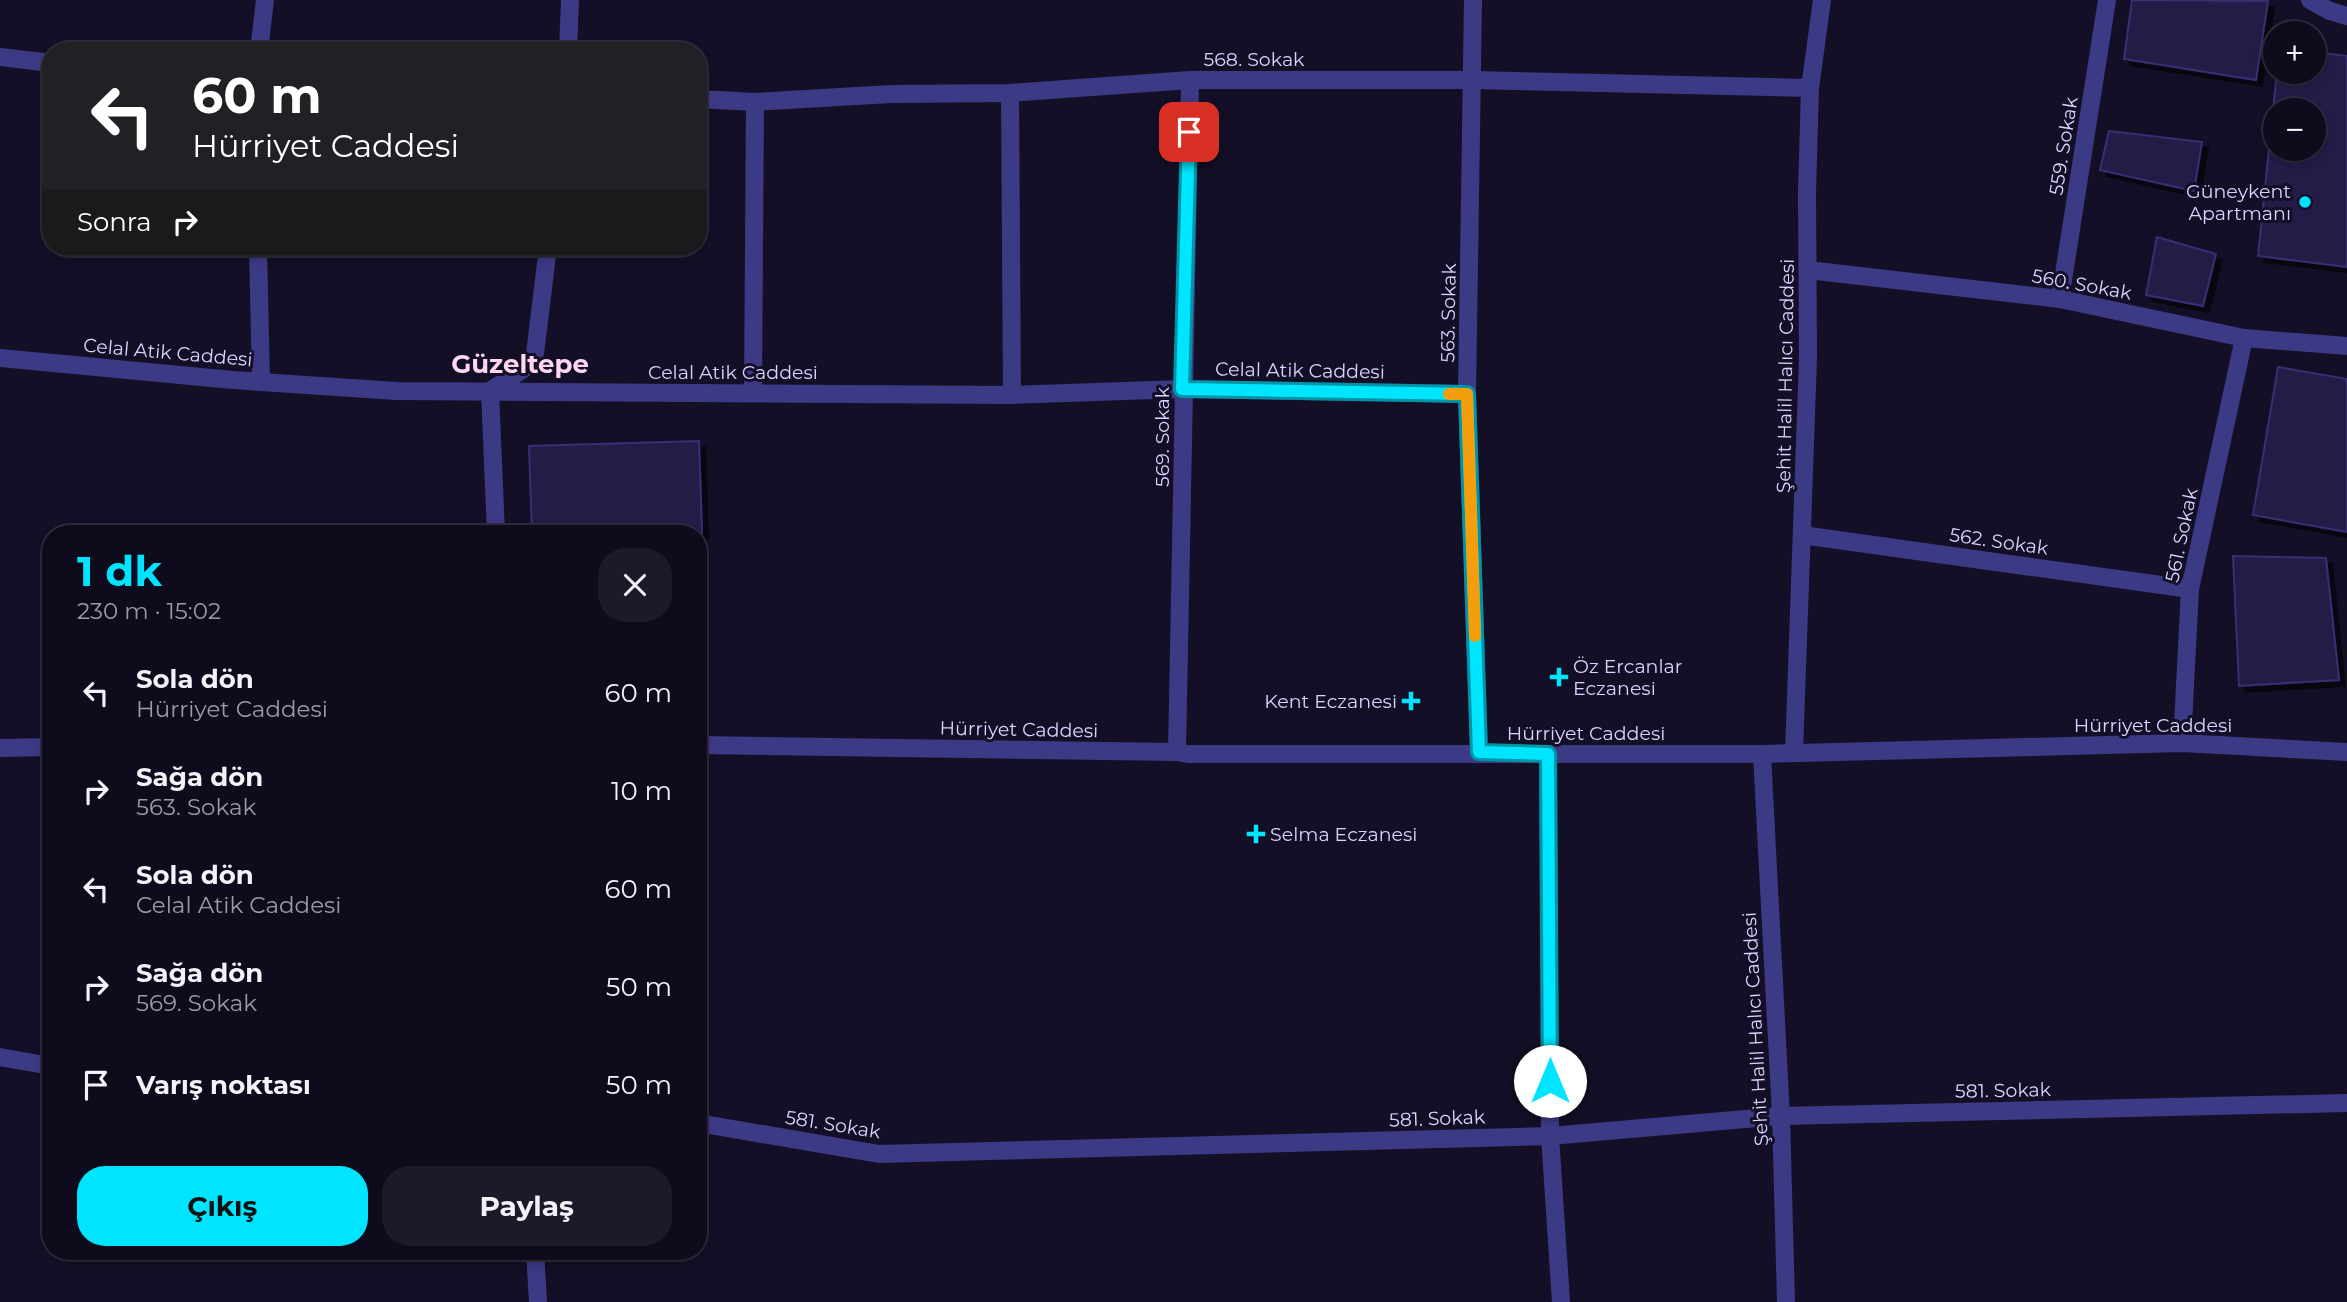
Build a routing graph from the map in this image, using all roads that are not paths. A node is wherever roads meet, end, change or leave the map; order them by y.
1 (265, 0) edge
2 (569, 0) edge
3 (1473, 0) edge
4 (1822, 0) edge
5 (2107, 0) edge
6 (2311, 0) edge
7 (2347, 16) edge
8 (260, 42) edge
9 (568, 42) edge
10 (0, 57) edge
11 (42, 62) edge
12 (1190, 80) junction
13 (1473, 80) junction
14 (1810, 88) junction
15 (1010, 93) junction
16 (707, 99) edge
17 (755, 102) junction
18 (258, 256) edge
19 (547, 256) edge
20 (1808, 270) junction
21 (2060, 299) junction
22 (2244, 338) junction
23 (2347, 346) edge
24 (0, 358) edge
25 (261, 382) junction
26 (1182, 389) junction
27 (489, 391) junction
28 (753, 393) junction
29 (1467, 394) junction
30 (1012, 395) junction
31 (496, 525) edge
32 (1802, 536) junction
33 (2190, 589) junction
34 (2182, 743) junction
35 (707, 745) edge
36 (0, 747) edge
37 (42, 747) edge
38 (1177, 752) junction
39 (1479, 752) junction
40 (2347, 752) edge
41 (1794, 753) junction
42 (1548, 754) junction
43 (1762, 754) junction
44 (0, 1057) edge
45 (42, 1064) edge
46 (2347, 1102) edge
47 (1780, 1116) junction
48 (707, 1125) edge
49 (1550, 1136) junction
50 (536, 1260) edge
51 (538, 1302) edge
52 (1560, 1302) edge
53 (1786, 1302) edge

1 - 8 street
2 - 9 street
3 - 13 street, 563. Sokak
4 - 14 street, Şehit Halil Halıcı Caddesi
5 - 21 street, 559. Sokak
6 - 7 street
10 - 11 street
12 - 13 street, 568. Sokak
12 - 15 street, 568. Sokak
12 - 26 street, 569. Sokak
13 - 14 street, 568. Sokak
13 - 29 street, 563. Sokak
14 - 20 street, Şehit Halil Halıcı Caddesi
15 - 17 street, 568. Sokak
15 - 30 street
16 - 17 street, 568. Sokak
17 - 28 street
18 - 25 street
19 - 27 street
20 - 21 street, 560. Sokak
20 - 32 street, Şehit Halil Halıcı Caddesi
21 - 22 street, 560. Sokak
22 - 23 street, 560. Sokak
22 - 33 street, 561. Sokak
24 - 25 street, Celal Atik Caddesi
25 - 27 street, Celal Atik Caddesi
26 - 29 street, Celal Atik Caddesi
26 - 30 street, Celal Atik Caddesi
26 - 38 street, 569. Sokak
27 - 28 street, Celal Atik Caddesi
27 - 31 street
28 - 30 street, Celal Atik Caddesi
29 - 39 street, 563. Sokak
32 - 33 street, 562. Sokak
32 - 41 street, Şehit Halil Halıcı Caddesi
33 - 34 street, 561. Sokak
34 - 40 street, Hürriyet Caddesi
34 - 41 street, Hürriyet Caddesi
35 - 38 street, Hürriyet Caddesi
36 - 37 street
38 - 39 street, Hürriyet Caddesi
39 - 42 street, Hürriyet Caddesi
41 - 43 street, Hürriyet Caddesi
42 - 43 street, Hürriyet Caddesi
42 - 49 street
43 - 47 street, Şehit Halil Halıcı Caddesi
44 - 45 street
46 - 47 street, 581. Sokak
47 - 49 street, 581. Sokak
47 - 53 street, Şehit Halil Halıcı Caddesi
48 - 49 street, 581. Sokak
49 - 52 street
50 - 51 street

